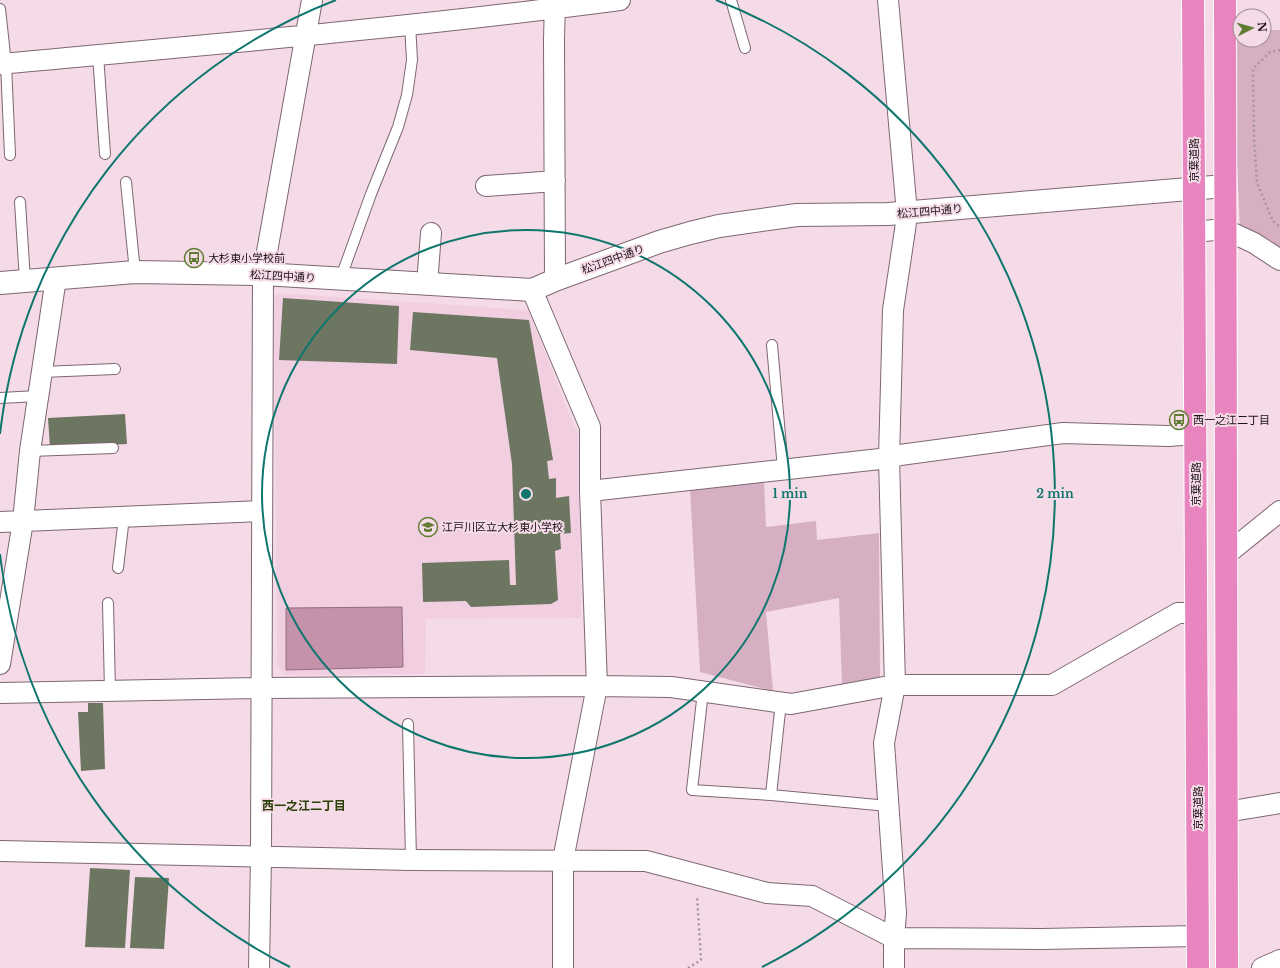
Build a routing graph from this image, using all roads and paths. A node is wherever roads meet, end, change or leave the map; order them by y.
1 (312, 0) edge
2 (620, 0) edge
3 (731, 0) edge
4 (888, 0) edge
5 (1193, 0) edge
6 (1225, 0) edge
7 (555, 4) edge
8 (0, 9) edge
9 (410, 24) junction
10 (305, 35) junction
11 (746, 48) dead end
12 (1280, 50) edge
13 (98, 55) junction
14 (3, 64) edge
15 (105, 154) dead end
16 (10, 155) dead end
17 (554, 181) junction
18 (126, 182) dead end
19 (486, 186) dead end
20 (1225, 186) junction
21 (1194, 189) junction
22 (20, 202) dead end
23 (907, 212) junction
24 (1280, 226) edge
25 (1224, 229) junction
26 (430, 232) dead end
27 (1194, 232) junction
28 (1280, 260) edge
29 (135, 272) junction
30 (263, 274) junction
31 (56, 278) junction
32 (340, 280) junction
33 (555, 280) junction
34 (25, 281) junction
35 (0, 283) edge
36 (427, 284) junction
37 (532, 290) junction
38 (772, 345) dead end
39 (115, 369) dead end
40 (42, 372) junction
41 (38, 396) junction
42 (0, 398) edge
43 (1196, 434) junction
44 (113, 448) dead end
45 (30, 451) junction
46 (889, 458) junction
47 (783, 469) junction
48 (590, 491) junction
49 (262, 511) junction
50 (1280, 511) edge
51 (124, 517) junction
52 (23, 521) junction
53 (0, 522) edge
54 (1227, 554) junction
55 (118, 568) dead end
56 (108, 603) dead end
57 (1197, 613) junction
58 (0, 664) edge
59 (895, 685) junction
60 (597, 686) junction
61 (261, 688) junction
62 (110, 691) junction
63 (703, 691) junction
64 (0, 693) edge
65 (781, 702) junction
66 (408, 724) dead end
67 (771, 795) junction
68 (1280, 803) edge
69 (888, 806) junction
70 (1226, 812) junction
71 (0, 851) edge
72 (261, 856) junction
73 (411, 860) junction
74 (563, 860) junction
75 (696, 875) junction
76 (1198, 936) junction
77 (894, 938) junction
78 (1280, 960) edge
79 (259, 968) edge
80 (563, 968) edge
81 (688, 968) edge
82 (894, 968) edge
83 (1198, 968) edge
84 (1227, 968) edge
85 (1262, 968) edge

1 - 10 street
2 - 7 street
3 - 11 lane
4 - 23 street
5 - 21 highway, 京葉道路
6 - 20 highway
7 - 9 street
7 - 17 street
8 - 14 lane
9 - 10 street
9 - 32 lane
10 - 13 street
10 - 30 street
12 - 24 path
13 - 14 street
13 - 15 lane
14 - 16 lane
17 - 19 street
17 - 33 street
18 - 29 lane
20 - 21 street, 松江四中通り
20 - 25 highway
21 - 23 street, 松江四中通り
21 - 27 highway, 京葉道路
22 - 34 lane
23 - 33 street, 松江四中通り
23 - 46 street
25 - 27 street
25 - 28 street
25 - 54 highway
26 - 36 street
27 - 43 highway, 京葉道路
29 - 30 street, 松江四中通り
29 - 31 street, 松江四中通り
30 - 32 street, 松江四中通り
30 - 49 street
31 - 34 street, 松江四中通り
31 - 40 street
32 - 36 street, 松江四中通り
33 - 37 street, 松江四中通り
34 - 35 street, 松江四中通り
36 - 37 street, 松江四中通り
37 - 48 street
38 - 47 lane
39 - 40 lane
40 - 41 street
41 - 42 lane
41 - 45 street
43 - 46 street
43 - 57 highway, 京葉道路
44 - 45 lane
45 - 52 street
46 - 47 street
46 - 59 street
47 - 48 street
48 - 60 street
49 - 51 street
49 - 61 street
50 - 54 street
51 - 52 street
51 - 55 lane
52 - 53 street
52 - 58 street
54 - 70 highway
56 - 62 lane
57 - 59 street
57 - 76 highway, 京葉道路
59 - 65 street
59 - 69 street
60 - 61 street
60 - 63 street
60 - 74 street
61 - 62 street
61 - 72 street
62 - 64 street
63 - 65 street
63 - 67 lane
65 - 67 lane
66 - 73 lane
67 - 69 lane
68 - 70 street
69 - 77 street
70 - 84 highway
71 - 72 street
72 - 73 street
72 - 79 street
73 - 74 street
74 - 75 street
74 - 80 street
75 - 77 street
75 - 81 path
76 - 77 street
76 - 83 highway, 京葉道路
77 - 82 street
78 - 85 street

